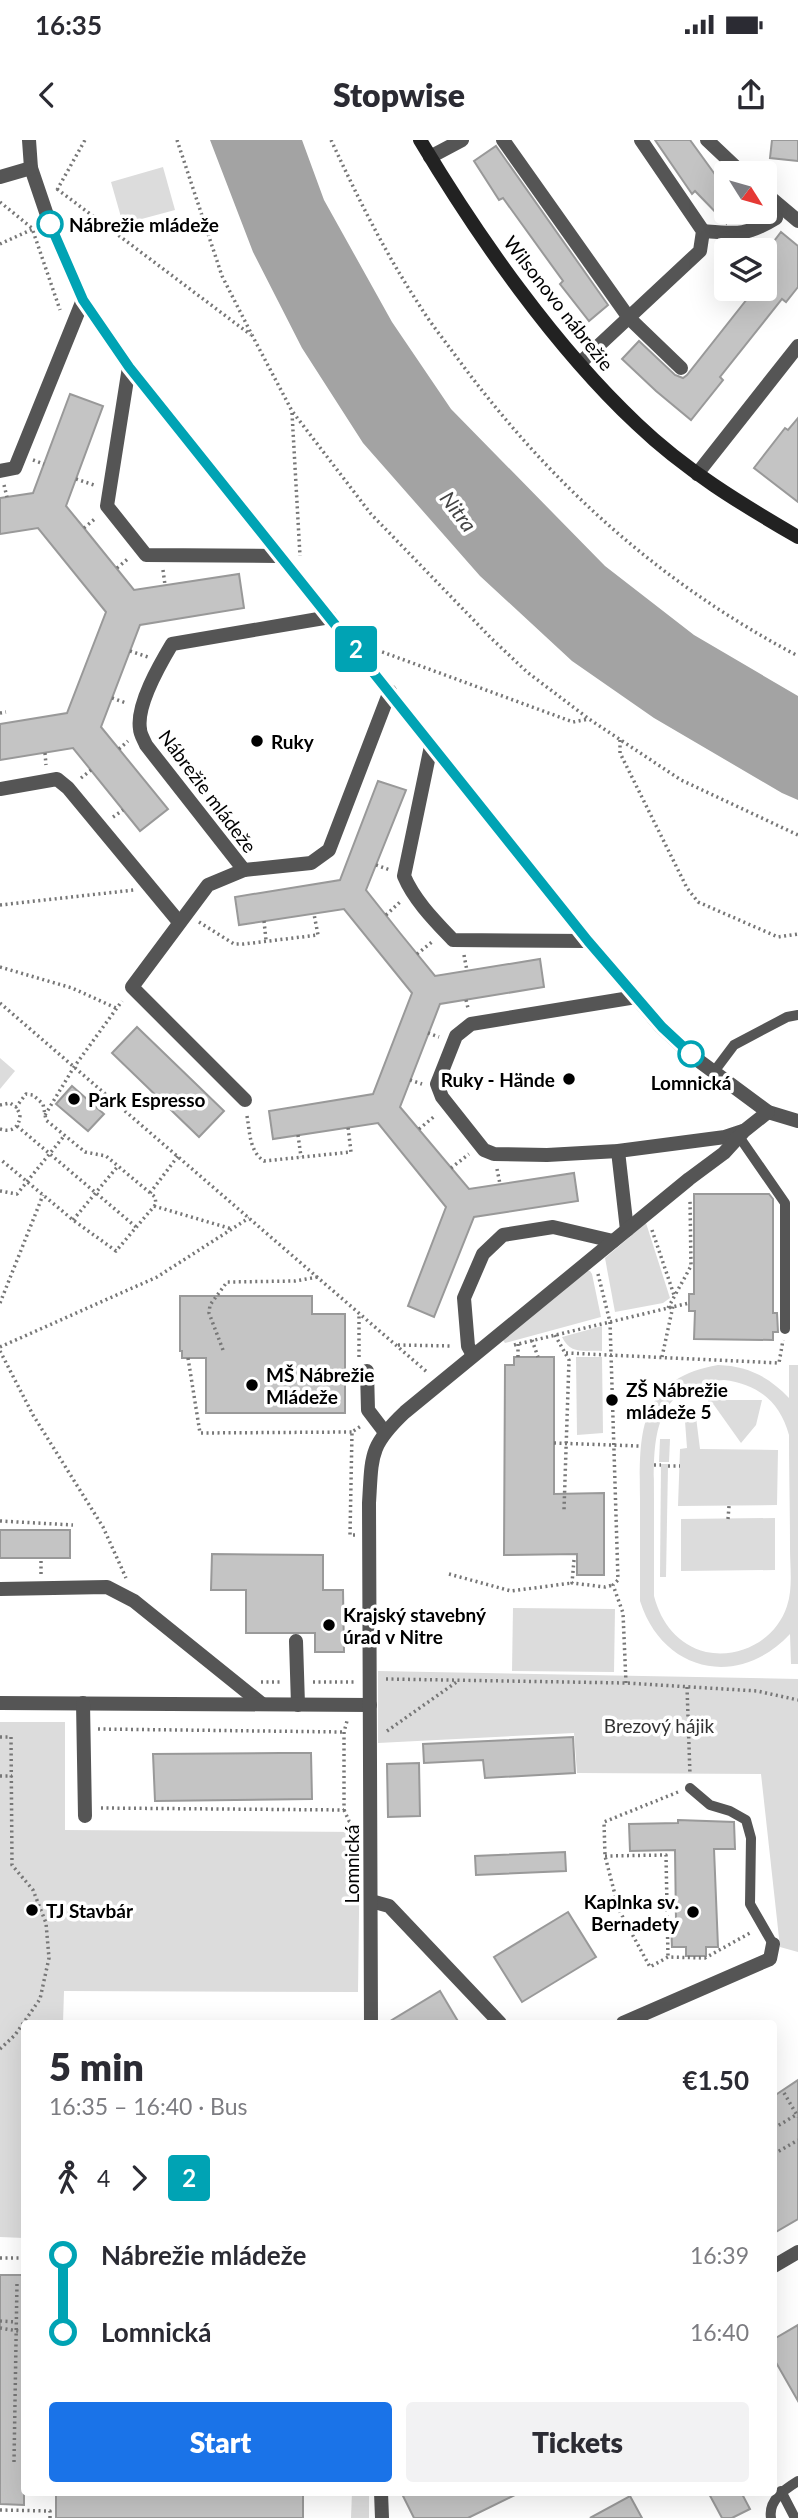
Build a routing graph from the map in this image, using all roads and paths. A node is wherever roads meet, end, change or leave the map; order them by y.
1 (29, 140) edge
2 (85, 140) edge
3 (177, 140) edge
4 (331, 140) edge
5 (420, 140) edge
6 (462, 140) edge
7 (503, 140) edge
8 (641, 140) edge
9 (707, 140) edge
10 (430, 157) junction
11 (729, 161) edge
12 (31, 168) junction
13 (0, 177) edge
14 (57, 189) junction
15 (0, 202) edge
16 (777, 203) edge
17 (45, 209) junction
18 (29, 218) dead end
19 (798, 221) edge
20 (766, 224) edge
21 (33, 229) junction
22 (703, 231) junction
23 (0, 244) edge
24 (83, 300) junction
25 (629, 318) junction
26 (252, 335) junction
27 (69, 336) junction
28 (798, 346) edge
29 (580, 363) junction
30 (129, 367) junction
31 (681, 368) dead end
32 (292, 411) junction
33 (0, 471) edge
34 (697, 474) junction
35 (798, 537) edge
36 (279, 556) junction
37 (302, 583) junction
38 (330, 617) junction
39 (348, 639) junction
40 (798, 656) edge
41 (390, 691) junction
42 (6, 712) dead end
43 (0, 713) edge
44 (589, 719) junction
45 (620, 740) junction
46 (432, 746) junction
47 (0, 789) edge
48 (798, 835) edge
49 (244, 870) junction
50 (151, 888) junction
51 (0, 905) edge
52 (314, 914) dead end
53 (182, 917) junction
54 (264, 922) dead end
55 (798, 934) edge
56 (266, 941) junction
57 (588, 941) junction
58 (0, 967) edge
59 (132, 987) junction
60 (636, 997) junction
61 (0, 1003) edge
62 (117, 1008) junction
63 (798, 1015) edge
64 (74, 1067) junction
65 (713, 1073) junction
66 (245, 1100) joint
67 (0, 1105) edge
68 (448, 1106) junction
69 (16, 1107) junction
70 (768, 1112) junction
71 (45, 1115) junction
72 (798, 1121) edge
73 (17, 1126) junction
74 (348, 1127) dead end
75 (0, 1129) edge
76 (419, 1129) dead end
77 (742, 1134) junction
78 (65, 1135) junction
79 (298, 1135) dead end
80 (480, 1146) junction
81 (618, 1151) junction
82 (50, 1154) junction
83 (178, 1156) junction
84 (302, 1157) junction
85 (0, 1158) edge
86 (118, 1166) junction
87 (451, 1168) dead end
88 (27, 1182) junction
89 (0, 1191) edge
90 (96, 1193) junction
91 (150, 1193) junction
92 (690, 1194) dead end
93 (43, 1195) junction
94 (154, 1206) junction
95 (646, 1215) junction
96 (249, 1218) junction
97 (73, 1220) junction
98 (136, 1227) junction
99 (232, 1229) junction
100 (627, 1230) junction
101 (613, 1241) junction
102 (595, 1256) junction
103 (318, 1277) junction
104 (674, 1296) junction
105 (0, 1303) edge
106 (689, 1303) dead end
107 (671, 1307) junction
108 (359, 1314) junction
109 (610, 1322) junction
110 (785, 1329) joint
111 (555, 1335) junction
112 (532, 1340) junction
113 (518, 1344) junction
114 (396, 1345) junction
115 (507, 1346) dead end
116 (0, 1349) edge
117 (223, 1350) dead end
118 (471, 1350) junction
119 (566, 1353) junction
120 (611, 1354) junction
121 (517, 1357) dead end
122 (538, 1357) dead end
123 (662, 1357) junction
124 (188, 1358) dead end
125 (367, 1371) joint
126 (439, 1382) junction
127 (384, 1431) junction
128 (352, 1432) dead end
129 (554, 1443) dead end
130 (566, 1443) junction
131 (614, 1444) junction
132 (639, 1446) dead end
133 (654, 1465) dead end
134 (661, 1465) dead end
135 (668, 1466) dead end
136 (680, 1466) dead end
137 (729, 1506) dead end
138 (564, 1510) dead end
139 (728, 1518) dead end
140 (0, 1521) edge
141 (73, 1525) dead end
142 (574, 1560) dead end
143 (449, 1574) dead end
144 (572, 1583) junction
145 (613, 1585) junction
146 (0, 1589) edge
147 (137, 1604) junction
148 (296, 1641) dead end
149 (370, 1678) junction
150 (460, 1680) junction
151 (626, 1683) junction
152 (687, 1687) junction
153 (798, 1700) edge
154 (0, 1703) edge
155 (83, 1703) junction
156 (262, 1704) junction
157 (298, 1704) junction
158 (370, 1705) junction
159 (0, 1737) edge
160 (98, 1740) dead end
161 (370, 1743) junction
162 (0, 1776) edge
163 (12, 1776) junction
164 (690, 1788) junction
165 (99, 1797) dead end
166 (86, 1816) dead end
167 (605, 1856) junction
168 (370, 1901) junction
169 (761, 1927) junction
170 (773, 1944) joint
171 (668, 1957) junction
172 (25, 2020) edge
173 (371, 2020) edge
174 (497, 2020) edge
175 (630, 2020) edge
176 (21, 2026) edge
177 (0, 2049) edge
178 (784, 2093) dead end
179 (797, 2115) edge
180 (777, 2126) edge
181 (798, 2140) edge
182 (777, 2152) edge
183 (798, 2252) edge
184 (0, 2258) edge
185 (21, 2258) edge
186 (777, 2264) edge
187 (17, 2283) dead end
188 (0, 2321) edge
189 (16, 2322) junction
190 (0, 2328) edge
191 (21, 2332) edge
192 (14, 2462) dead end
193 (798, 2481) edge
194 (781, 2491) junction
195 (381, 2496) edge
196 (0, 2510) edge
197 (50, 2518) edge
198 (382, 2518) edge
199 (771, 2518) edge
200 (795, 2518) edge

1 - 12 street
2 - 14 path
3 - 26 path
4 - 40 path
5 - 10 street, Wilsonovo nábrežie
6 - 10 street
7 - 25 street
8 - 22 street
9 - 11 street
10 - 29 street, Wilsonovo nábrežie
12 - 13 street
12 - 17 street
14 - 17 path
14 - 26 path
15 - 21 path
16 - 19 street
17 - 24 street
18 - 21 path
20 - 22 street
21 - 23 path
21 - 27 path
22 - 25 street
24 - 27 street
24 - 30 street
25 - 29 street
25 - 31 street
26 - 32 path
27 - 33 street
28 - 34 street
29 - 34 street, Wilsonovo nábrežie
30 - 36 street
30 - 36 street
32 - 37 path
32 - 44 path
34 - 35 street, Wilsonovo nábrežie
36 - 37 street
37 - 38 street
38 - 39 street
38 - 49 street, Nábrežie mládeže
39 - 41 street
39 - 44 path
41 - 46 street
41 - 49 street, Nábrežie mládeže
42 - 43 path
44 - 45 path
45 - 48 path
45 - 55 path
46 - 57 street
46 - 57 street
47 - 50 street
49 - 53 street
50 - 51 path
50 - 53 street
52 - 56 path
53 - 56 path
53 - 59 street
54 - 56 path
57 - 60 street
58 - 62 path
59 - 62 path
59 - 66 street
60 - 65 street
60 - 68 street
61 - 64 path
62 - 64 path
63 - 65 lane
64 - 71 path
64 - 83 path
65 - 70 street
66 - 84 path
67 - 69 path
68 - 76 path
68 - 80 street
69 - 71 path
69 - 73 path
70 - 72 street
70 - 77 street, Lomnická
71 - 78 path
73 - 75 path
73 - 82 path
74 - 84 path
77 - 81 street
77 - 95 street, Lomnická
77 - 110 lane
78 - 82 path
78 - 86 path
79 - 84 path
80 - 81 street
80 - 87 path
81 - 100 street
82 - 88 path
82 - 90 path
83 - 91 path
83 - 96 path
85 - 88 path
86 - 90 path
86 - 91 path
88 - 89 path
88 - 93 path
90 - 97 path
90 - 98 path
91 - 94 path
92 - 104 path
93 - 97 path
93 - 105 path
94 - 98 path
94 - 99 path
95 - 100 street, Lomnická
95 - 104 path
96 - 99 path
96 - 103 path
97 - 98 path
99 - 116 path
100 - 101 street, Lomnická
101 - 102 street, Lomnická
101 - 118 street
102 - 109 path
102 - 118 street, Lomnická
103 - 108 path
103 - 117 path
104 - 107 path
106 - 107 path
107 - 109 path
107 - 123 path
108 - 114 path
108 - 125 path
109 - 111 path
109 - 120 path
110 - 123 path
111 - 112 path
111 - 119 path
112 - 113 path
112 - 122 path
113 - 115 path
113 - 121 path
114 - 118 path
114 - 126 path
116 - 147 path
118 - 126 street, Lomnická
119 - 120 path
119 - 130 path
120 - 123 path
120 - 131 path
124 - 128 path
125 - 127 street
126 - 127 street, Lomnická
127 - 149 street, Lomnická
129 - 130 path
130 - 131 path
130 - 138 path
131 - 132 path
131 - 145 path
133 - 134 path
135 - 136 path
137 - 139 path
140 - 141 path
142 - 144 path
143 - 144 path
144 - 145 path
145 - 151 path
146 - 147 street
147 - 156 street
148 - 157 street
149 - 150 path
149 - 158 street, Lomnická
150 - 151 path
150 - 161 path
151 - 152 path
152 - 153 path
152 - 164 path
154 - 155 street
155 - 156 street
155 - 166 street
156 - 157 street
157 - 158 street
158 - 161 street, Lomnická
159 - 163 path
160 - 165 path
161 - 168 street, Lomnická
162 - 163 path
163 - 172 path
164 - 167 path
164 - 169 lane
167 - 171 path
167 - 171 path
168 - 173 street, Lomnická
168 - 174 street
169 - 170 lane
169 - 171 path
170 - 175 street
176 - 177 path
178 - 179 path
179 - 180 path
181 - 182 path
183 - 186 street
184 - 185 path
187 - 189 path
188 - 189 path
189 - 192 path
190 - 191 path
193 - 194 lane
194 - 199 lane
194 - 200 lane
195 - 198 street
196 - 197 path

